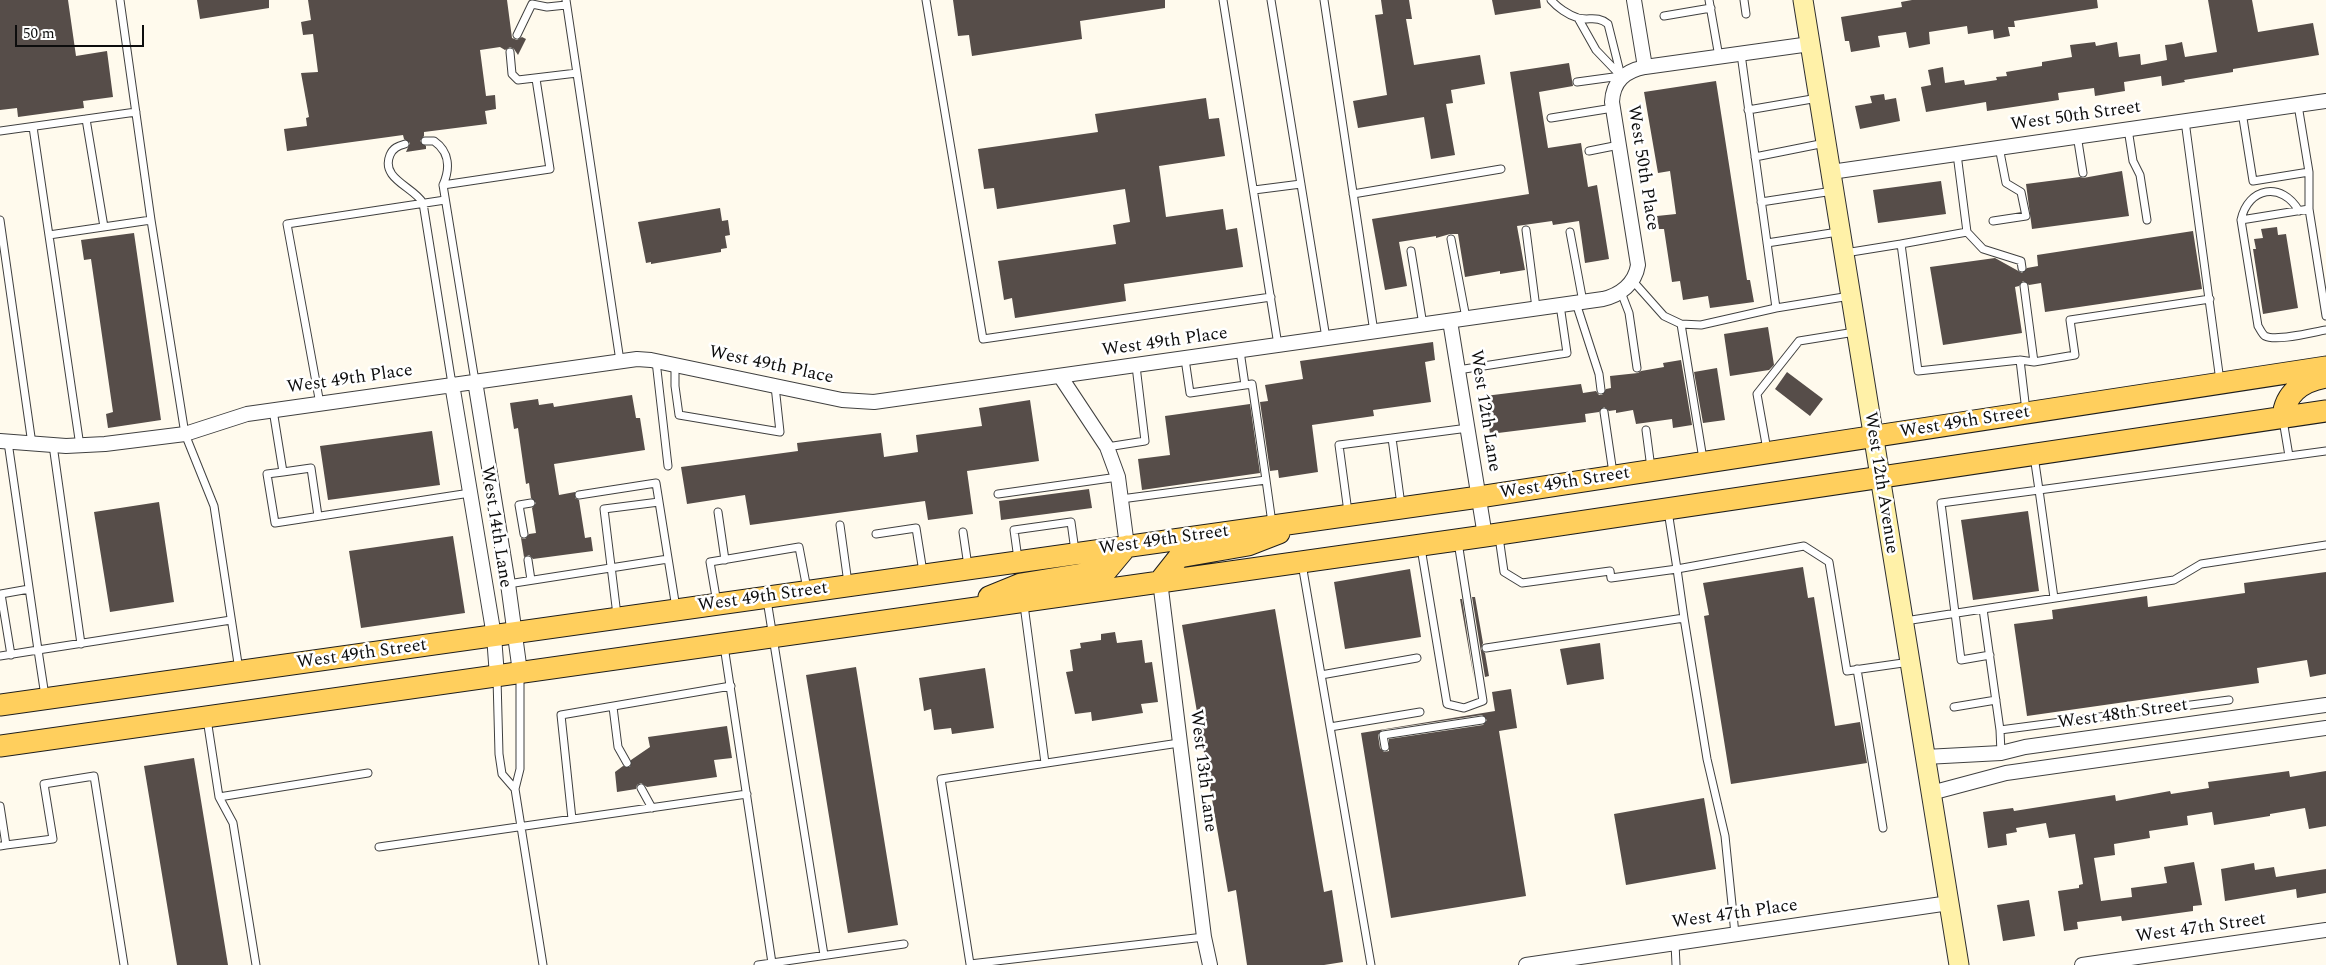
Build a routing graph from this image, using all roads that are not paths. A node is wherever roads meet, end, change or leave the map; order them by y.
1 (120, 0) edge
2 (926, 0) edge
3 (1223, 0) edge
4 (1271, 0) edge
5 (1324, 0) edge
6 (1551, 0) edge
7 (1634, 0) edge
8 (1709, 0) edge
9 (1744, 0) edge
10 (1804, 0) edge
11 (566, 3) edge
12 (1711, 8) junction
13 (1746, 14) dead end
14 (1664, 16) dead end
15 (1578, 18) junction
16 (517, 35) dead end
17 (1810, 44) junction
18 (510, 52) dead end
19 (1741, 54) junction
20 (1719, 57) junction
21 (1645, 67) junction
22 (577, 73) junction
23 (1621, 76) junction
24 (536, 79) junction
25 (1577, 82) dead end
26 (1819, 98) junction
27 (2326, 100) edge
28 (2298, 104) junction
29 (1613, 108) junction
30 (1748, 110) junction
31 (136, 112) junction
32 (2242, 112) junction
33 (1551, 118) dead end
34 (86, 119) junction
35 (2185, 121) junction
36 (33, 127) junction
37 (2128, 129) junction
38 (0, 132) edge
39 (2077, 135) junction
40 (425, 141) dead end
41 (1825, 143) junction
42 (405, 144) dead end
43 (1619, 145) junction
44 (1999, 146) junction
45 (1589, 151) dead end
46 (1957, 153) junction
47 (1755, 157) junction
48 (1501, 170) dead end
49 (2309, 172) junction
50 (2083, 173) dead end
51 (1832, 181) junction
52 (443, 184) junction
53 (1301, 184) junction
54 (1254, 190) junction
55 (1353, 194) junction
56 (445, 200) junction
57 (1761, 202) junction
58 (423, 203) junction
59 (2309, 209) junction
60 (2299, 211) junction
61 (0, 220) edge
62 (151, 220) junction
63 (2147, 220) dead end
64 (2241, 220) junction
65 (1993, 221) dead end
66 (104, 227) junction
67 (1526, 230) dead end
68 (1840, 231) junction
69 (1570, 232) dead end
70 (1967, 232) junction
71 (49, 235) junction
72 (1451, 239) dead end
73 (1767, 243) junction
74 (1901, 244) junction
75 (1411, 251) dead end
76 (1843, 253) junction
77 (2022, 268) dead end
78 (1632, 280) junction
79 (2024, 286) dead end
80 (1621, 292) junction
81 (1850, 296) junction
82 (1271, 297) junction
83 (2210, 299) junction
84 (1580, 302) junction
85 (1560, 305) junction
86 (1536, 308) junction
87 (1776, 308) junction
88 (2326, 316) edge
89 (1466, 318) junction
90 (1450, 321) junction
91 (1682, 324) junction
92 (1423, 325) junction
93 (2326, 330) edge
94 (1374, 332) junction
95 (1856, 332) junction
96 (1326, 338) junction
97 (1278, 345) junction
98 (1240, 351) junction
99 (1186, 359) junction
100 (2020, 360) junction
101 (620, 361) junction
102 (656, 361) junction
103 (2034, 362) junction
104 (675, 365) junction
105 (1136, 366) junction
106 (2326, 367) edge
107 (1637, 368) dead end
108 (1458, 370) junction
109 (1060, 376) junction
110 (2326, 377) edge
111 (475, 382) junction
112 (2220, 383) junction
113 (452, 384) junction
114 (1245, 385) junction
115 (775, 386) junction
116 (1601, 390) dead end
117 (320, 404) junction
118 (273, 410) junction
119 (2326, 411) edge
120 (1604, 412) dead end
121 (2026, 414) junction
122 (2283, 417) junction
123 (1468, 428) junction
124 (1646, 430) dead end
125 (185, 434) junction
126 (1873, 437) junction
127 (1392, 438) junction
128 (4, 442) edge
129 (32, 444) junction
130 (52, 446) junction
131 (80, 446) junction
132 (1107, 447) junction
133 (2326, 451) edge
134 (1767, 453) junction
135 (2033, 453) junction
136 (2289, 456) junction
137 (1703, 463) junction
138 (668, 466) dead end
139 (1652, 470) junction
140 (283, 472) junction
141 (1118, 476) junction
142 (1613, 476) junction
143 (1880, 476) junction
144 (1266, 480) junction
145 (2039, 490) junction
146 (470, 493) junction
147 (998, 494) dead end
148 (579, 495) dead end
149 (1479, 497) junction
150 (1122, 499) junction
151 (659, 502) junction
152 (531, 503) dead end
153 (1401, 508) junction
154 (1668, 508) junction
155 (718, 512) dead end
156 (1349, 515) junction
157 (318, 516) junction
158 (1312, 520) junction
159 (840, 525) dead end
160 (1272, 526) junction
161 (963, 532) dead end
162 (524, 534) dead end
163 (876, 534) dead end
164 (1492, 535) junction
165 (1457, 540) junction
166 (1421, 545) junction
167 (2326, 545) edge
168 (1127, 546) junction
169 (1076, 554) junction
170 (668, 559) junction
171 (528, 560) dead end
172 (725, 560) junction
173 (1302, 561) junction
174 (1018, 562) junction
175 (611, 568) junction
176 (968, 569) junction
177 (1677, 569) junction
178 (923, 575) junction
179 (532, 580) junction
180 (1160, 581) junction
181 (508, 584) junction
182 (848, 586) junction
183 (28, 589) junction
184 (807, 592) junction
185 (1, 594) edge
186 (767, 598) junction
187 (2054, 598) junction
188 (1023, 600) junction
189 (718, 604) junction
190 (1983, 609) junction
191 (676, 610) junction
192 (956, 610) junction
193 (1956, 614) junction
194 (618, 618) junction
195 (1684, 618) junction
196 (232, 620) junction
197 (1903, 622) junction
198 (516, 633) junction
199 (494, 636) junction
200 (772, 636) junction
201 (724, 643) junction
202 (81, 644) junction
203 (1486, 648) dead end
204 (38, 650) junction
205 (11, 654) junction
206 (1990, 655) junction
207 (0, 656) edge
208 (1417, 658) dead end
209 (1910, 662) junction
210 (1857, 669) junction
211 (240, 671) junction
212 (520, 672) junction
213 (497, 676) junction
214 (1320, 676) junction
215 (730, 686) junction
216 (46, 698) junction
217 (1996, 700) junction
218 (2229, 700) dead end
219 (0, 705) edge
220 (613, 706) junction
221 (2326, 706) edge
222 (1954, 707) dead end
223 (1420, 712) dead end
224 (206, 717) junction
225 (1482, 720) dead end
226 (1330, 726) junction
227 (2326, 728) edge
228 (2000, 730) junction
229 (1179, 742) junction
230 (0, 746) edge
231 (1385, 747) dead end
232 (2002, 753) junction
233 (1925, 757) junction
234 (627, 763) dead end
235 (1045, 763) junction
236 (368, 773) dead end
237 (641, 788) dead end
238 (515, 789) junction
239 (1931, 793) junction
240 (747, 794) junction
241 (219, 797) junction
242 (0, 806) edge
243 (652, 808) junction
244 (572, 819) junction
245 (521, 826) junction
246 (1883, 828) dead end
247 (3, 846) edge
248 (379, 847) dead end
249 (1949, 903) junction
250 (2326, 930) edge
251 (1734, 934) junction
252 (1204, 937) junction
253 (1675, 943) junction
254 (904, 944) dead end
255 (824, 956) junction
256 (1565, 962) edge
257 (772, 963) junction
258 (124, 965) edge
259 (256, 965) edge
260 (543, 965) edge
261 (758, 965) edge
262 (1210, 965) edge
263 (1371, 965) edge
264 (1526, 965) edge
265 (1676, 965) edge
266 (1959, 965) edge
267 (2082, 965) edge

1 - 31 lane
2 - 82 lane
3 - 54 lane
4 - 53 lane
5 - 55 lane
6 - 15 lane
7 - 21 street
8 - 12 lane
9 - 13 lane
10 - 17 main road, West 12th Avenue
11 - 16 lane
11 - 22 lane
12 - 14 lane
12 - 20 lane
15 - 23 lane
15 - 23 lane
17 - 19 street
17 - 26 main road, West 12th Avenue
18 - 24 lane
19 - 20 street
19 - 30 lane
20 - 21 street
21 - 23 street
22 - 24 lane
22 - 101 lane
23 - 25 lane
23 - 29 street, West 50th Place
24 - 52 lane
26 - 30 lane
26 - 41 main road, West 12th Avenue
27 - 28 street, West 50th Street
28 - 32 street, West 50th Street
28 - 49 lane
29 - 33 lane
29 - 43 street, West 50th Place
30 - 47 lane
31 - 34 lane
31 - 62 lane
32 - 35 street, West 50th Street
32 - 49 lane
34 - 36 lane
34 - 66 lane
35 - 37 street, West 50th Street
35 - 83 lane
36 - 38 lane
36 - 71 lane
37 - 39 street, West 50th Street
37 - 63 lane
39 - 44 street, West 50th Street
39 - 50 lane
40 - 52 lane
41 - 47 lane
41 - 51 main road, West 12th Avenue
42 - 58 lane
43 - 45 lane
43 - 78 street, West 50th Place
44 - 46 street, West 50th Street
44 - 65 lane
46 - 51 street, West 50th Street
46 - 70 lane
47 - 57 lane
48 - 55 lane
49 - 59 lane
51 - 57 lane
51 - 68 main road, West 12th Avenue
52 - 56 lane
53 - 54 lane
53 - 96 lane
54 - 82 lane
55 - 94 lane
56 - 58 lane
56 - 111 lane
57 - 73 lane
58 - 113 lane
58 - 117 lane
59 - 60 lane
59 - 88 lane
60 - 64 lane
60 - 64 lane
61 - 129 lane
62 - 66 lane
62 - 125 lane
64 - 93 lane
66 - 71 lane
67 - 86 lane
68 - 73 lane
68 - 76 main road, West 12th Avenue
69 - 84 lane
70 - 74 lane
70 - 77 lane
71 - 131 lane
72 - 89 lane
73 - 87 lane
74 - 76 lane
74 - 100 lane
75 - 92 lane
76 - 81 main road, West 12th Avenue
78 - 80 street
78 - 91 lane
79 - 103 lane
80 - 84 street, West 49th Place
80 - 107 lane
81 - 87 lane
81 - 95 main road, West 12th Avenue
82 - 97 lane
83 - 103 lane
83 - 112 lane
84 - 85 street, West 49th Place
84 - 116 lane
85 - 86 street, West 49th Place
85 - 108 lane
86 - 89 street, West 49th Place
87 - 91 lane
89 - 90 street, West 49th Place
90 - 92 street, West 49th Place
90 - 108 street, West 12th Lane
91 - 137 lane
92 - 94 street, West 49th Place
94 - 96 street, West 49th Place
95 - 126 main road, West 12th Avenue
95 - 134 lane
96 - 97 street, West 49th Place
97 - 98 street, West 49th Place
98 - 99 street, West 49th Place
98 - 114 lane
99 - 105 street, West 49th Place
99 - 114 lane
100 - 103 lane
100 - 121 lane
101 - 102 street, West 49th Place
101 - 111 street, West 49th Place
102 - 104 street, West 49th Place
102 - 138 lane
104 - 115 street, West 49th Place
104 - 115 lane
105 - 109 street, West 49th Place
105 - 132 lane
106 - 112 main road, West 49th Street
108 - 123 street, West 12th Lane
109 - 115 street, West 49th Place
109 - 132 street
110 - 122 main road
111 - 113 street, West 49th Place
111 - 181 street, West 14th Lane
112 - 121 main road, West 49th Street
113 - 117 street, West 49th Place
113 - 146 street, West 14th Lane
114 - 144 lane
117 - 118 street, West 49th Place
118 - 125 street, West 49th Place
118 - 140 lane
119 - 122 main road
120 - 142 lane
121 - 126 main road, West 49th Street
122 - 135 main road
122 - 136 lane
123 - 127 lane
123 - 149 street, West 12th Lane
124 - 139 lane
125 - 131 street, West 49th Place
125 - 196 lane
126 - 134 main road, West 49th Street
126 - 143 main road, West 12th Avenue
127 - 153 lane
127 - 156 lane
128 - 129 street, West 49th Place
128 - 183 lane
129 - 130 street, West 49th Place
130 - 131 street, West 49th Place
130 - 202 lane
132 - 141 street
133 - 136 lane
134 - 137 main road, West 49th Street
135 - 143 main road
135 - 145 lane
136 - 145 lane
137 - 139 main road, West 49th Street
139 - 142 main road, West 49th Street
140 - 157 lane
140 - 157 lane
141 - 147 lane
141 - 150 street
142 - 149 main road, West 49th Street
143 - 154 main road
143 - 197 main road, West 12th Avenue
144 - 150 lane
144 - 160 lane
145 - 187 lane
145 - 193 lane
146 - 157 lane
146 - 199 street, West 14th Lane
148 - 151 lane
149 - 153 main road, West 49th Street
149 - 164 street, West 12th Lane
150 - 168 street
151 - 170 lane
151 - 175 lane
152 - 162 lane
153 - 156 main road, West 49th Street
154 - 164 main road
154 - 177 lane
155 - 172 lane
156 - 158 main road, West 49th Street
158 - 160 main road, West 49th Street
158 - 180 main road
159 - 182 lane
160 - 168 main road, West 49th Street
161 - 176 lane
163 - 178 lane
164 - 165 main road
164 - 177 lane
165 - 166 main road
165 - 166 lane
166 - 173 main road
167 - 187 lane
168 - 169 main road, West 49th Street
168 - 192 main road
169 - 174 main road, West 49th Street
169 - 174 lane
170 - 175 lane
170 - 191 lane
171 - 179 lane
172 - 184 lane
172 - 189 lane
173 - 180 main road
173 - 214 lane
174 - 176 main road, West 49th Street
175 - 179 lane
175 - 194 lane
176 - 178 main road, West 49th Street
177 - 195 lane
177 - 210 lane
178 - 182 main road, West 49th Street
179 - 181 lane
180 - 188 main road
180 - 229 street, West 13th Lane
181 - 198 street, West 14th Lane
182 - 184 main road, West 49th Street
183 - 185 lane
183 - 204 lane
184 - 186 main road, West 49th Street
185 - 205 lane
186 - 189 main road, West 49th Street
186 - 200 lane
187 - 190 lane
188 - 192 main road
188 - 235 lane
189 - 191 main road, West 49th Street
190 - 193 lane
190 - 206 lane
191 - 194 main road, West 49th Street
192 - 200 main road
193 - 197 lane
193 - 206 lane
194 - 198 main road, West 49th Street
195 - 203 lane
195 - 251 lane
196 - 202 lane
196 - 211 lane
197 - 209 main road, West 12th Avenue
198 - 199 main road, West 49th Street
198 - 212 street, West 14th Lane
199 - 211 main road, West 49th Street
199 - 213 street, West 14th Lane
200 - 201 main road
200 - 255 lane
201 - 212 main road
201 - 215 lane
202 - 204 lane
204 - 205 lane
204 - 216 lane
205 - 207 lane
206 - 217 lane
208 - 214 lane
209 - 210 lane
209 - 233 main road, West 12th Avenue
210 - 246 lane
211 - 216 main road, West 49th Street
212 - 213 main road
212 - 238 lane
213 - 224 main road
213 - 238 lane
214 - 226 lane
215 - 220 lane
215 - 240 lane
216 - 219 main road, West 49th Street
217 - 222 lane
217 - 228 lane
218 - 228 lane
220 - 234 lane
220 - 244 lane
221 - 232 street, West 48th Street
223 - 226 lane
224 - 230 main road
224 - 241 lane
225 - 231 lane
226 - 263 lane
227 - 239 street
228 - 232 lane
229 - 235 lane
229 - 252 street, West 13th Lane
232 - 233 street, West 48th Street
233 - 239 main road, West 12th Avenue
235 - 252 lane
236 - 241 lane
237 - 243 lane
238 - 245 lane
239 - 249 main road, West 12th Avenue
240 - 243 lane
240 - 257 lane
241 - 259 lane
242 - 247 lane
243 - 244 lane
244 - 245 lane
245 - 248 lane
245 - 260 lane
247 - 258 lane
249 - 251 street, West 47th Place
249 - 266 main road, West 12th Avenue
250 - 267 street, West 47th Street
251 - 253 street, West 47th Place
252 - 262 street, West 13th Lane
253 - 256 street, West 47th Place
253 - 265 lane
254 - 255 lane
255 - 257 lane
256 - 264 street, West 47th Place
257 - 261 lane

